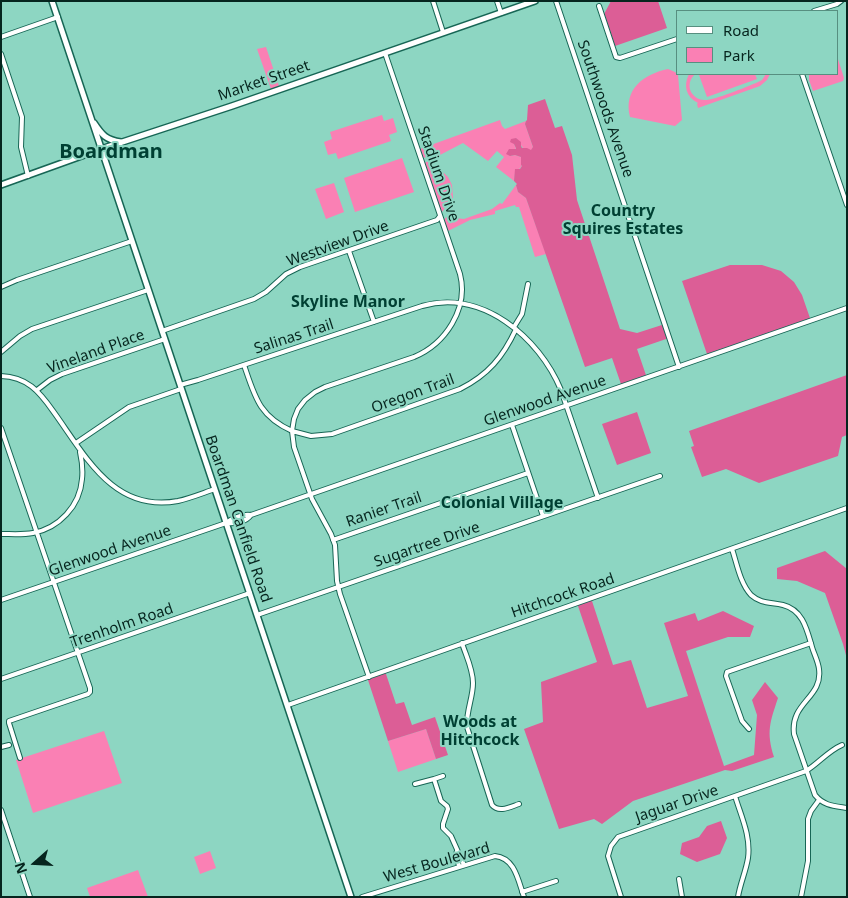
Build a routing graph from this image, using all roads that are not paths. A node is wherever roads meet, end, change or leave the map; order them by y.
1 (52, 1) edge
2 (434, 1) edge
3 (497, 1) edge
4 (535, 1) edge
5 (556, 1) edge
6 (841, 1) edge
7 (599, 6) dead end
8 (817, 10) edge
9 (501, 13) junction
10 (58, 18) junction
11 (443, 32) junction
12 (1, 37) edge
13 (676, 39) edge
14 (385, 53) junction
15 (1, 54) edge
16 (802, 75) edge
17 (90, 115) junction
18 (124, 142) junction
19 (101, 149) junction
20 (28, 176) junction
21 (1, 185) edge
22 (847, 206) edge
23 (440, 216) junction
24 (132, 241) junction
25 (349, 251) junction
26 (528, 284) dead end
27 (1, 287) edge
28 (148, 290) junction
29 (459, 303) junction
30 (847, 308) edge
31 (374, 322) junction
32 (515, 328) junction
33 (162, 331) junction
34 (165, 339) junction
35 (1, 352) edge
36 (244, 366) junction
37 (679, 367) junction
38 (1, 376) edge
39 (181, 387) junction
40 (37, 390) junction
41 (566, 406) junction
42 (512, 425) junction
43 (1, 428) edge
44 (292, 431) junction
45 (76, 443) junction
46 (80, 450) junction
47 (528, 473) junction
48 (660, 476) dead end
49 (215, 489) junction
50 (310, 494) junction
51 (598, 498) junction
52 (847, 508) edge
53 (543, 516) junction
54 (226, 523) junction
55 (37, 532) junction
56 (1, 534) edge
57 (333, 540) junction
58 (732, 549) junction
59 (54, 582) junction
60 (338, 587) junction
61 (250, 593) junction
62 (1, 600) edge
63 (257, 615) junction
64 (462, 643) junction
65 (811, 643) junction
66 (79, 652) junction
67 (369, 676) junction
68 (1, 679) edge
69 (288, 705) junction
70 (749, 729) dead end
71 (9, 745) dead end
72 (842, 745) dead end
73 (1, 748) edge
74 (20, 758) dead end
75 (806, 771) junction
76 (443, 776) dead end
77 (434, 779) junction
78 (415, 784) dead end
79 (734, 796) junction
80 (819, 800) junction
81 (519, 804) dead end
82 (847, 808) edge
83 (1, 810) edge
84 (462, 865) junction
85 (679, 879) dead end
86 (556, 881) dead end
87 (523, 895) edge
88 (30, 897) edge
89 (351, 897) edge
90 (362, 897) edge
91 (621, 897) edge
92 (682, 897) edge
93 (738, 897) edge
94 (801, 897) edge

1 - 10 main road, Boardman Canfield Road
2 - 11 street
3 - 9 street
4 - 9 main road, Market Street
5 - 37 street, Southwoods Avenue
6 - 8 street
7 - 13 street
9 - 11 main road, Market Street
10 - 12 street
10 - 17 main road, Boardman Canfield Road
11 - 14 main road, Market Street
14 - 18 main road, Market Street
14 - 23 street, Stadium Drive
15 - 20 street
16 - 22 street
17 - 18 main road
17 - 19 main road, Boardman Canfield Road
18 - 19 main road, Market Street
19 - 20 main road, Market Street
19 - 24 main road, Boardman Canfield Road
20 - 21 main road, Market Street
23 - 25 street, Westview Drive
23 - 29 street, Stadium Drive
24 - 27 street
24 - 28 main road, Boardman Canfield Road
25 - 31 street
25 - 33 street, Westview Drive
26 - 32 street, Oregon Trail
28 - 33 main road, Boardman Canfield Road
28 - 35 street
29 - 31 street, Salinas Trail
29 - 32 street, Salinas Trail
29 - 44 street, Stadium Drive
30 - 37 street, Glenwood Avenue
31 - 36 street, Salinas Trail
32 - 41 street, Salinas Trail
32 - 44 street, Oregon Trail
33 - 34 main road, Boardman Canfield Road
34 - 39 main road, Boardman Canfield Road
34 - 40 street, Vineland Place
36 - 39 street, Salinas Trail
36 - 44 street
37 - 41 street, Glenwood Avenue
38 - 40 street
39 - 45 street, Salinas Trail
39 - 49 main road, Boardman Canfield Road
40 - 45 street
41 - 42 street, Glenwood Avenue
41 - 51 street, Salinas Trail
42 - 47 street
42 - 50 street, Glenwood Avenue
43 - 55 street
44 - 50 street
45 - 46 street
46 - 49 street
46 - 55 street
47 - 53 street
47 - 57 street, Ranier Trail
48 - 51 street, Sugartree Drive
49 - 54 main road, Boardman Canfield Road
50 - 54 street, Glenwood Avenue
50 - 57 street
51 - 53 street, Sugartree Drive
52 - 58 street, Hitchcock Road
53 - 60 street, Sugartree Drive
54 - 59 street, Glenwood Avenue
54 - 61 main road, Boardman Canfield Road
55 - 56 street
55 - 59 street
57 - 60 street
58 - 64 street, Hitchcock Road
58 - 65 street
59 - 62 street, Glenwood Avenue
59 - 66 street
60 - 63 street, Sugartree Drive
60 - 67 street
61 - 63 main road, Boardman Canfield Road
61 - 66 street, Trenholm Road
63 - 69 main road, Boardman Canfield Road
64 - 67 street, Hitchcock Road
64 - 81 street
65 - 70 street
65 - 75 street
66 - 68 street, Trenholm Road
66 - 74 street
67 - 69 street, Hitchcock Road
69 - 89 main road, Boardman Canfield Road
71 - 73 street
72 - 75 street
75 - 79 street, Jaguar Drive
75 - 80 street
76 - 77 street
77 - 78 street
77 - 84 street
79 - 91 street, Jaguar Drive
79 - 93 street
80 - 82 street
80 - 94 street
83 - 88 street
84 - 87 street, West Boulevard
84 - 90 street, West Boulevard
85 - 92 street
86 - 87 street

